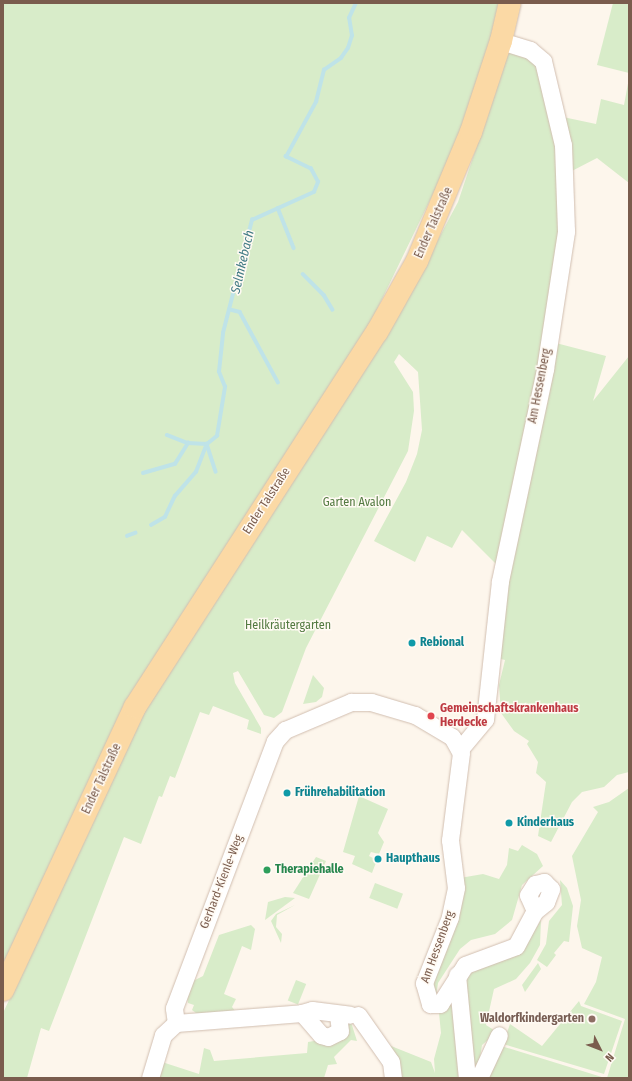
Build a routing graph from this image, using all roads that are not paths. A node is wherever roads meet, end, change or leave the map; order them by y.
1 (510, 3) edge
2 (501, 41) junction
3 (460, 749) junction
4 (535, 911) dead end
5 (457, 975) junction
6 (3, 990) edge
7 (338, 1014) junction
8 (358, 1015) junction
9 (305, 1016) junction
10 (176, 1023) junction
11 (360, 1034) dead end
12 (499, 1035) dead end
13 (150, 1078) edge
14 (393, 1078) edge
15 (467, 1078) edge
16 (479, 1078) edge

1 - 2 main road, Ender Talstraße
2 - 3 street, Am Hessenberg
2 - 6 main road, Ender Talstraße
3 - 5 street, Am Hessenberg
3 - 10 street, Gerhard-Kienle-Weg
4 - 5 street, Am Hessenberg
5 - 15 street
7 - 8 street
7 - 9 street
7 - 9 street
8 - 11 street
8 - 14 street
9 - 10 street
10 - 13 street
12 - 16 street

